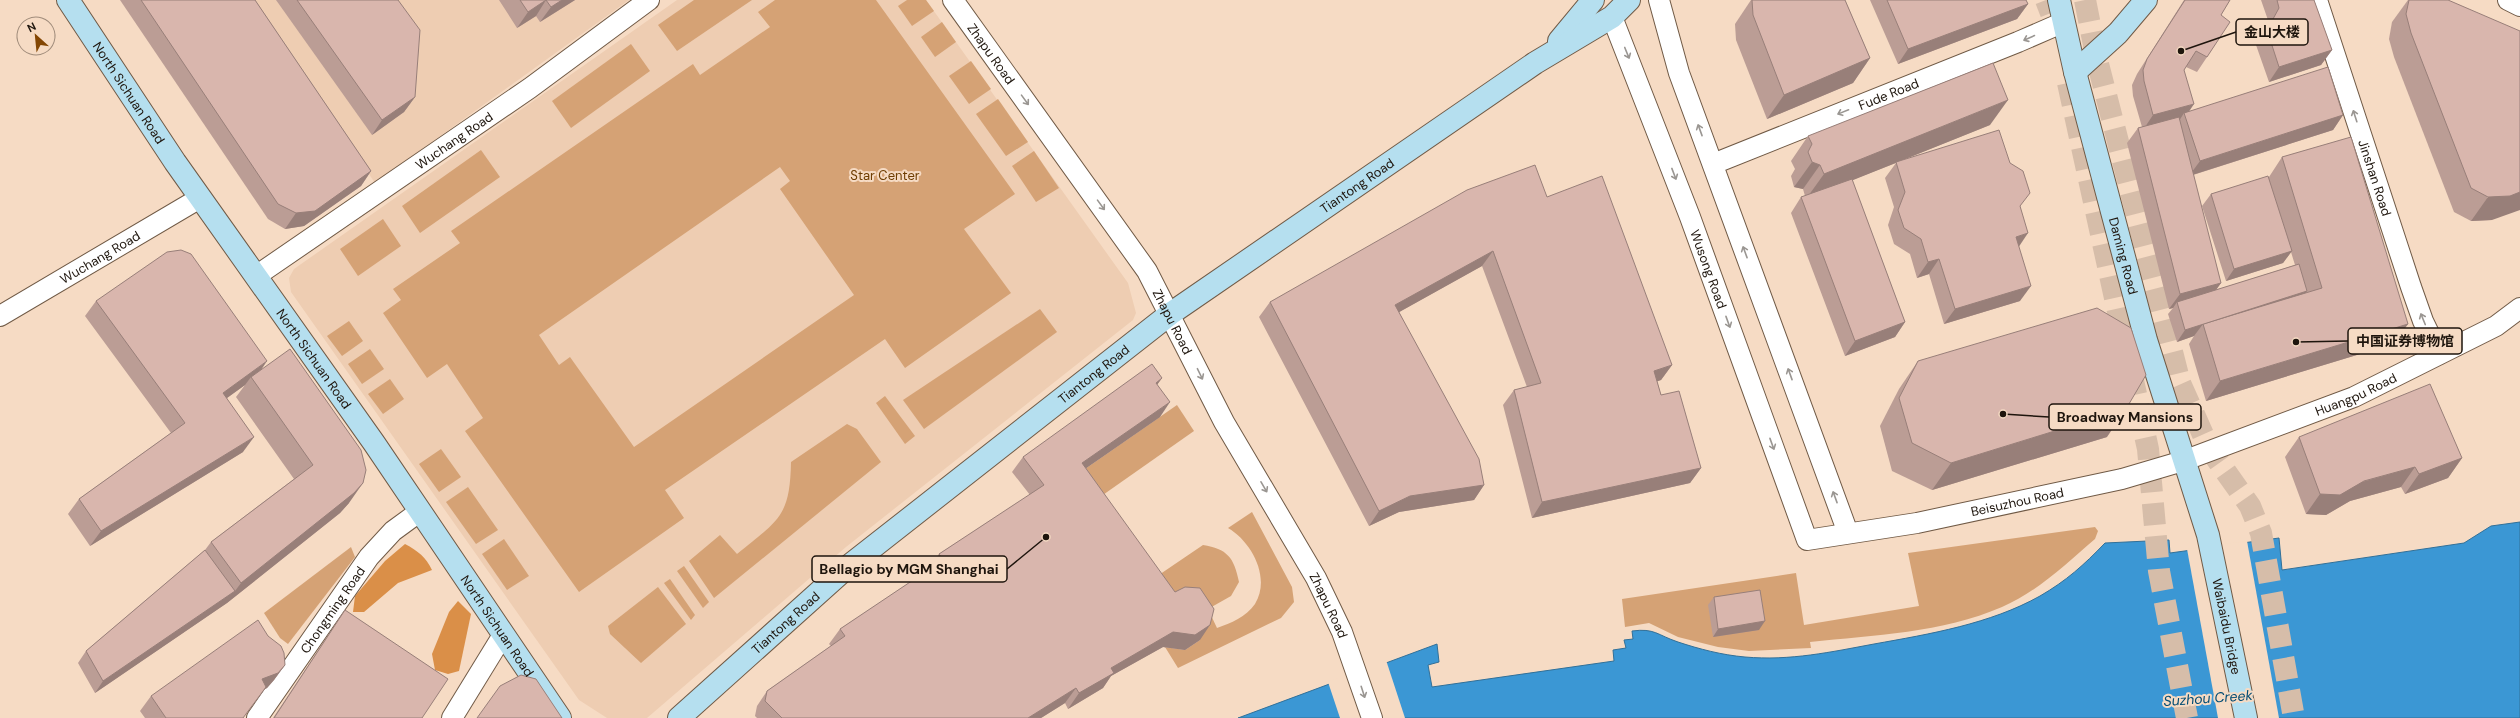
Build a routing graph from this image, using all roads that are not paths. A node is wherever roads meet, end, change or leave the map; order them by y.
1 (68, 0) edge
2 (650, 0) edge
3 (953, 0) edge
4 (1593, 0) edge
5 (1629, 0) edge
6 (1659, 0) edge
7 (2059, 0) tunnel mouth
8 (2146, 0) edge
9 (2317, 0) edge
10 (2508, 0) edge
11 (2520, 6) edge
12 (1610, 8) edge
13 (2064, 22) junction
14 (1535, 63) junction
15 (2075, 72) junction
16 (1713, 164) junction
17 (200, 198) junction
18 (256, 276) junction
19 (2520, 308) edge
20 (1170, 314) junction
21 (0, 316) edge
22 (2439, 354) junction
23 (2183, 461) junction
24 (419, 512) junction
25 (1848, 533) junction
26 (2208, 536) joint
27 (1807, 540) joint
28 (503, 635) junction
29 (257, 718) edge
30 (452, 718) edge
31 (560, 718) edge
32 (679, 718) edge
33 (1372, 718) edge
34 (2246, 718) edge

1 - 17 main road, North Sichuan Road
2 - 18 street, Wuchang Road
3 -> 20 street, Zhapu Road
4 - 14 main road, Tiantong Road
5 - 12 main road, Tiantong Road
16 -> 6 street
7 - 13 main road, Daming Road
8 - 15 main road
22 -> 9 street, Jinshan Road
10 - 11 street
12 - 14 main road, Tiantong Road
12 -> 27 street, Wusong Road
13 - 15 main road, Daming Road
13 -> 16 street, Fude Road
14 - 20 main road, Tiantong Road
15 - 23 main road, Daming Road
25 -> 16 street
17 - 18 main road, North Sichuan Road
17 - 21 street, Wuchang Road
18 - 24 main road, North Sichuan Road
19 - 22 street, Huangpu Road
20 - 32 main road, Tiantong Road
20 -> 33 street, Zhapu Road
22 - 23 street, Huangpu Road
23 - 25 street, Beisuzhou Road
23 - 26 main road, Daming Road
24 - 28 main road, North Sichuan Road
24 - 29 street, Chongming Road
25 - 27 street, Beisuzhou Road
26 - 34 main road, Waibaidu Bridge
28 - 30 street
28 - 31 main road, North Sichuan Road

